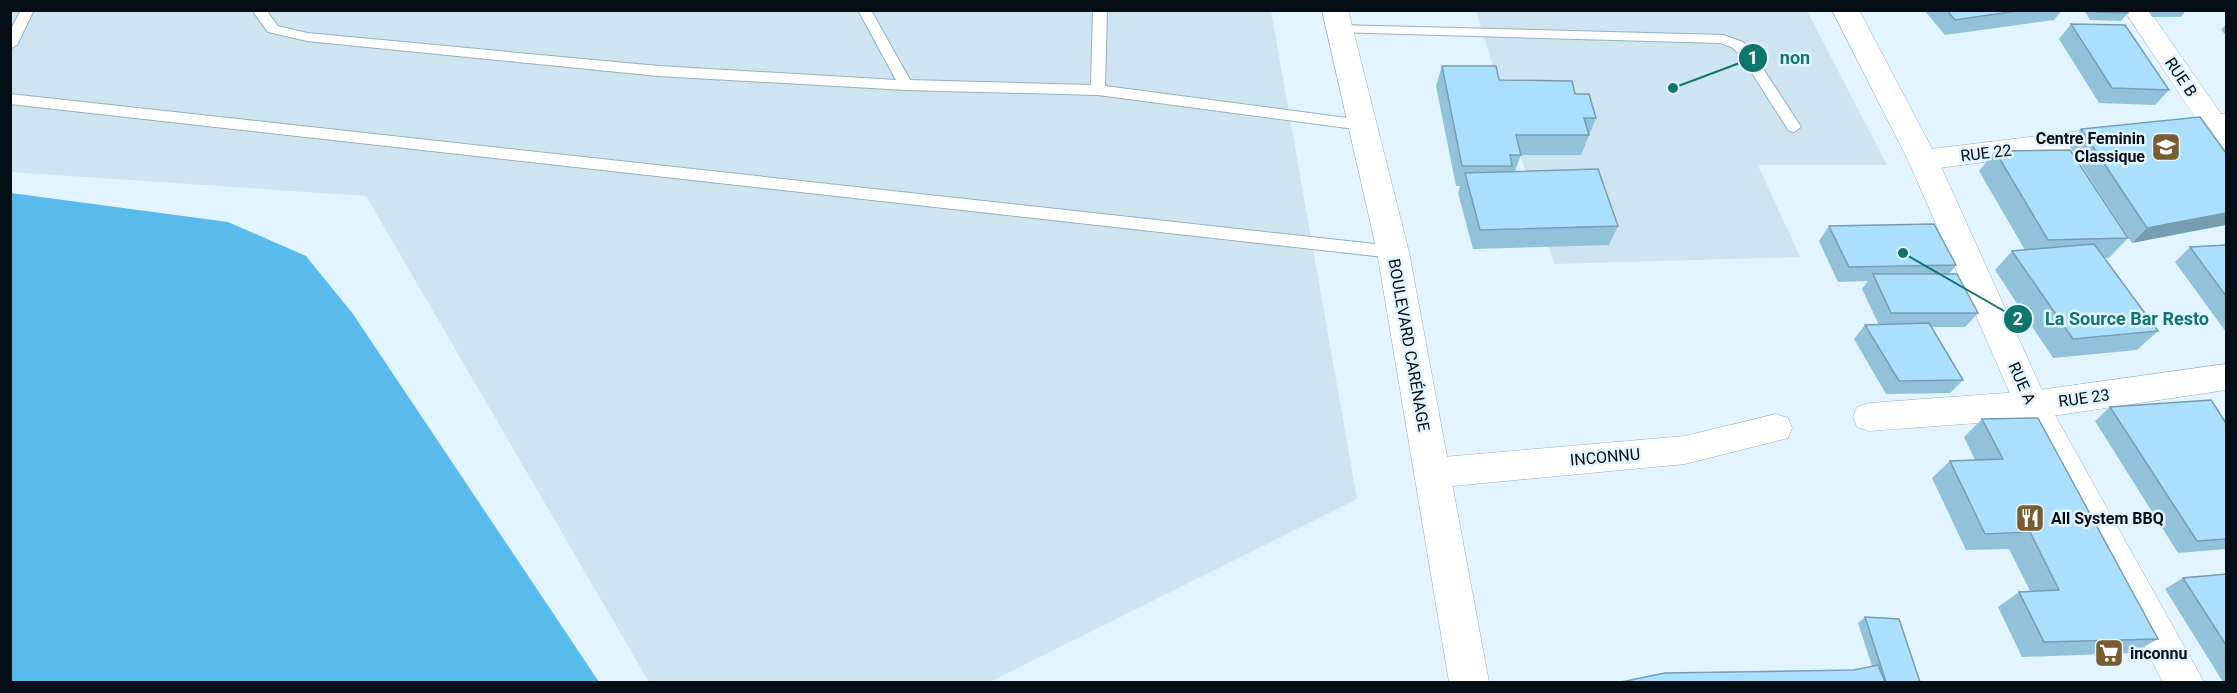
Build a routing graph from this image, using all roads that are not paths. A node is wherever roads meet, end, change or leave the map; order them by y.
1 (28, 10) edge
2 (258, 10) edge
3 (864, 10) edge
4 (1100, 10) edge
5 (1845, 10) edge
6 (2136, 10) edge
7 (1337, 20) edge
8 (10, 45) edge
9 (906, 85) junction
10 (1098, 90) junction
11 (10, 99) edge
12 (1362, 125) junction
13 (1794, 126) dead end
14 (2222, 130) edge
15 (1923, 160) junction
16 (1393, 252) junction
17 (2226, 377) edge
18 (2032, 405) junction
19 (1869, 417) dead end
20 (1776, 428) dead end
21 (1432, 473) junction
22 (1468, 682) edge
23 (2184, 682) edge

1 - 8 lane
2 - 9 lane
3 - 9 lane
4 - 10 lane
5 - 15 street, RUE A
6 - 14 street, RUE B
7 - 12 street, BOULEVARD CARÉNAGE
7 - 13 lane
9 - 10 lane
10 - 12 lane
11 - 16 lane
12 - 16 street, BOULEVARD CARÉNAGE
14 - 15 street, RUE 22
15 - 18 street, RUE A
16 - 21 street, BOULEVARD CARÉNAGE
17 - 18 street, RUE 23
18 - 19 street, RUE 23
18 - 23 street, RUE A
20 - 21 street, INCONNU
21 - 22 street, BOULEVARD CARÉNAGE

